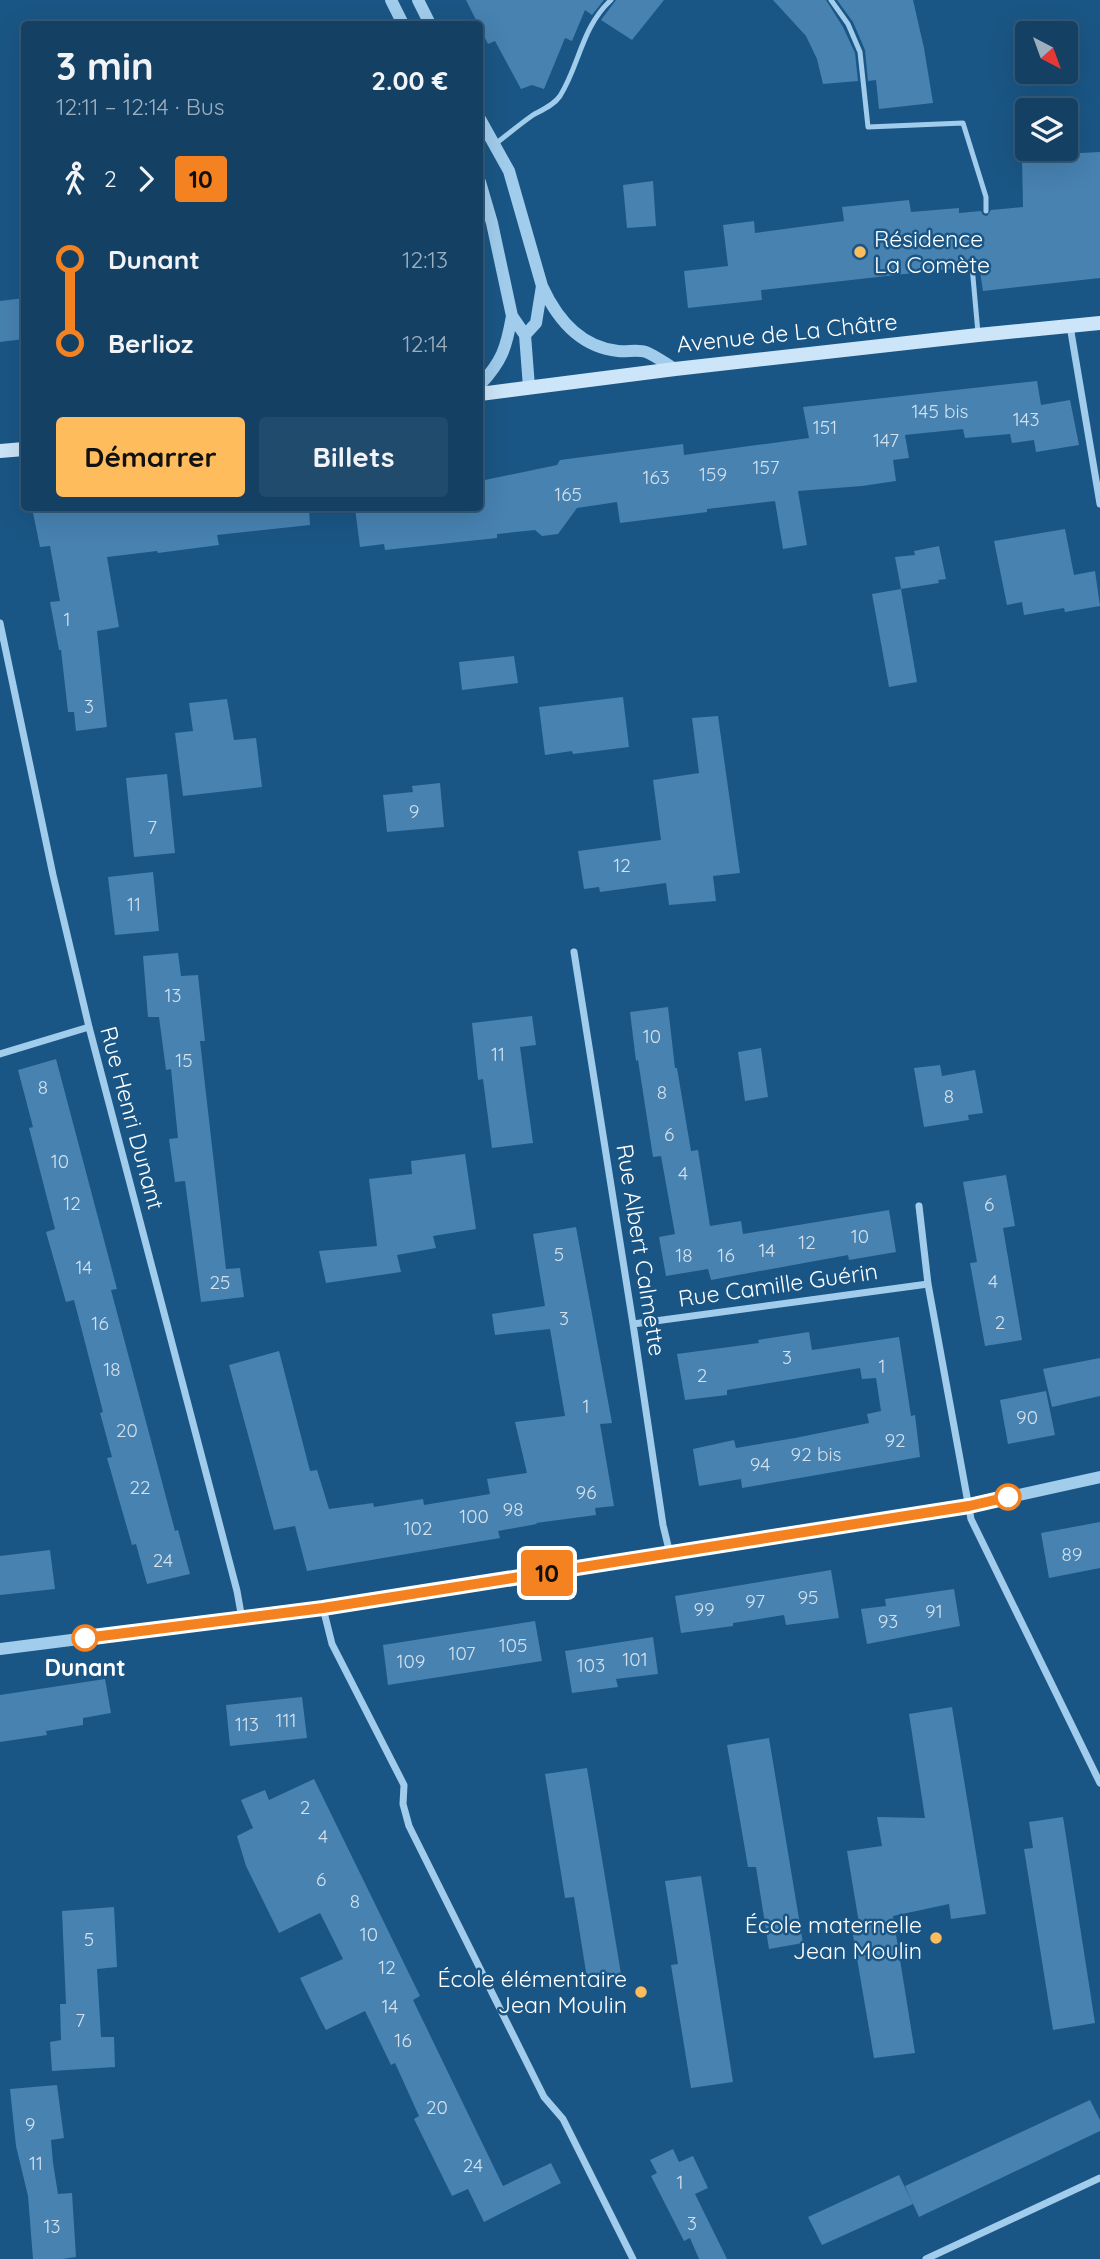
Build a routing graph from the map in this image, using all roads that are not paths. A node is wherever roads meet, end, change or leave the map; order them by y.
1 (391, 0) edge
2 (418, 0) edge
3 (611, 0) edge
4 (831, 0) edge
5 (402, 21) edge
6 (428, 21) edge
7 (483, 125) edge
8 (494, 146) junction
9 (483, 192) edge
10 (986, 211) dead end
11 (972, 266) dead end
12 (542, 286) junction
13 (512, 317) junction
14 (1100, 323) edge
15 (1070, 326) junction
16 (524, 335) junction
17 (978, 335) junction
18 (676, 369) junction
19 (483, 382) edge
20 (529, 387) junction
21 (483, 394) edge
22 (21, 449) edge
23 (0, 451) edge
24 (1100, 504) edge
25 (0, 624) edge
26 (575, 952) dead end
27 (89, 1027) junction
28 (0, 1054) edge
29 (919, 1206) dead end
30 (928, 1284) junction
31 (634, 1324) junction
32 (1100, 1477) edge
33 (969, 1506) junction
34 (670, 1554) junction
35 (323, 1608) junction
36 (242, 1619) junction
37 (0, 1649) edge
38 (1100, 1783) edge
39 (1100, 2178) edge
40 (633, 2259) edge
41 (926, 2259) edge

1 - 5 street
2 - 6 street
3 - 8 lane
4 - 10 lane
7 - 8 street
8 - 12 street
9 - 13 street
11 - 17 lane
12 - 16 street
12 - 18 street
13 - 16 street
13 - 19 street
14 - 15 main road, Avenue de La Châtre
15 - 17 main road, Avenue de La Châtre
15 - 24 street
16 - 20 street
17 - 18 main road, Avenue de La Châtre
18 - 20 main road, Avenue de La Châtre
20 - 21 main road, Avenue de La Châtre
22 - 23 main road
25 - 27 street, Rue Henri Dunant
26 - 31 street, Rue Albert Calmette
27 - 28 street
27 - 36 street, Rue Henri Dunant
29 - 30 street
30 - 31 street, Rue Camille Guérin
30 - 33 street
31 - 34 street, Rue Albert Calmette
32 - 33 street
33 - 34 street
33 - 38 street
34 - 35 street
35 - 36 street
35 - 40 street
36 - 37 street
39 - 41 street

